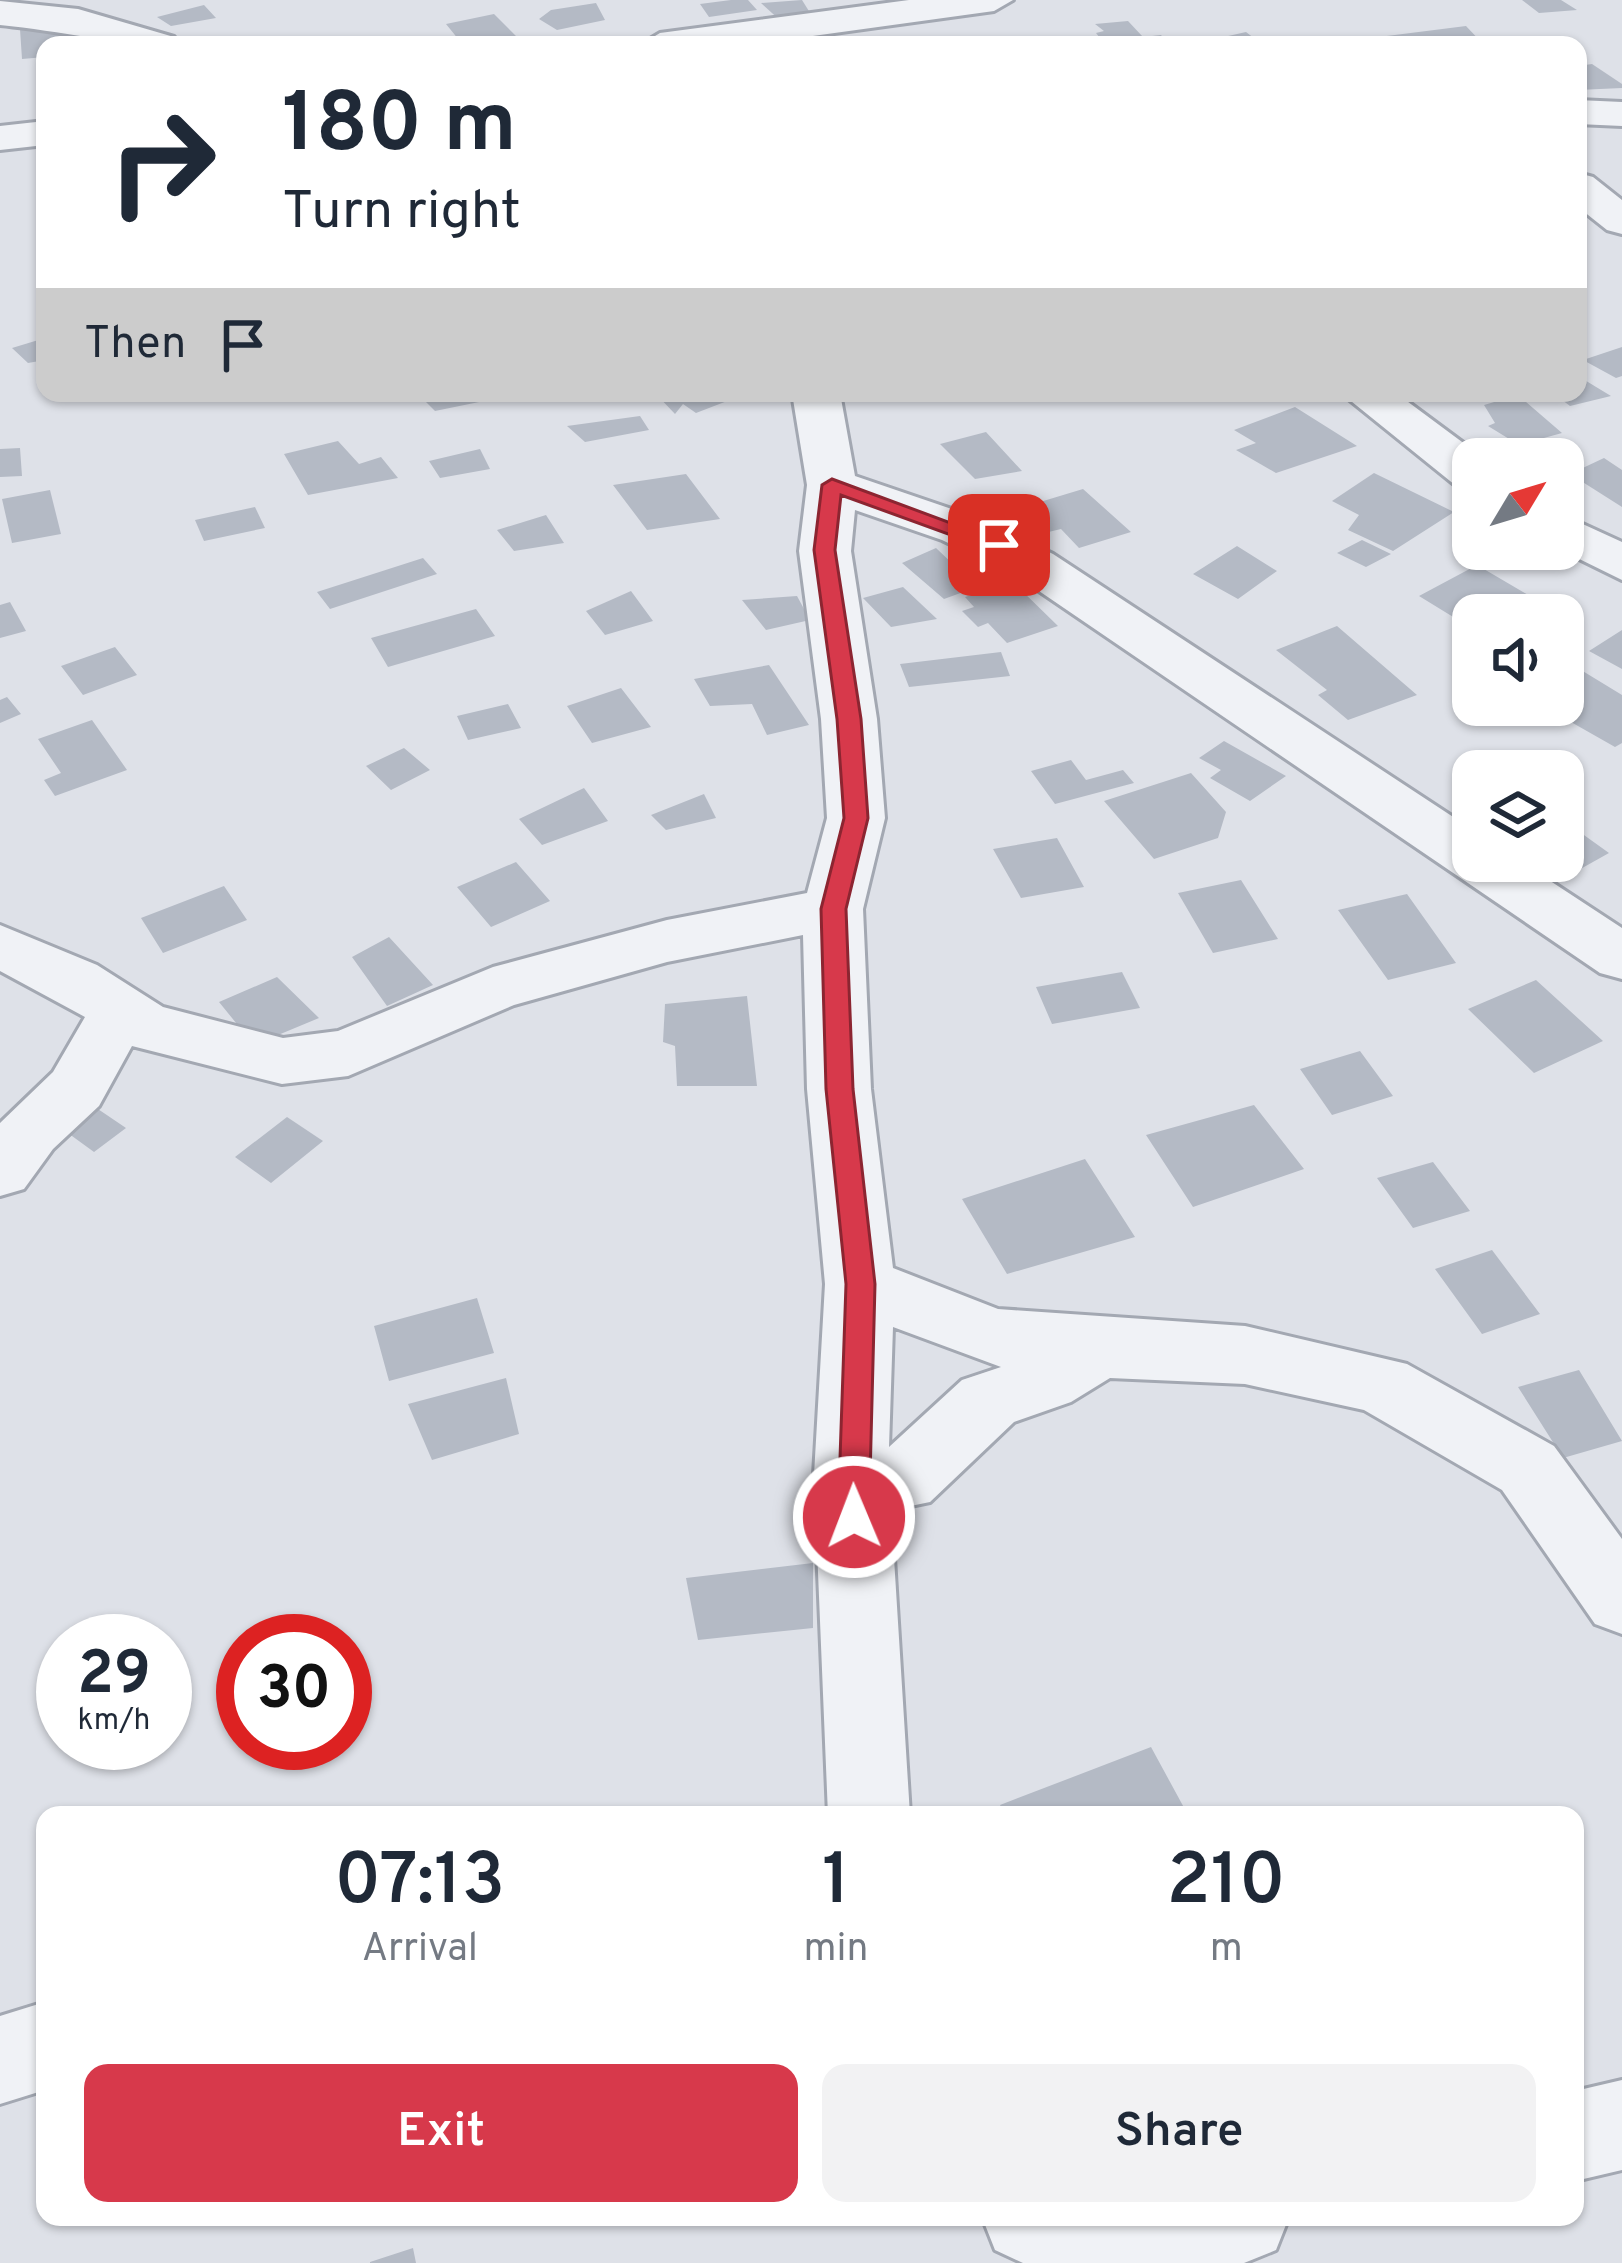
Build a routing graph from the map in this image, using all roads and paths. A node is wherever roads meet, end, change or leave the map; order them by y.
1 (994, 0) edge
2 (0, 13) edge
3 (650, 35) edge
4 (129, 36) edge
5 (1587, 112) edge
6 (1622, 114) edge
7 (36, 134) edge
8 (0, 138) edge
9 (1587, 193) edge
10 (1622, 221) edge
11 (818, 402) edge
12 (1377, 402) edge
13 (1452, 458) edge
14 (832, 485) junction
15 (1584, 542) edge
16 (1622, 564) edge
17 (833, 909) junction
18 (0, 946) edge
19 (1622, 958) edge
20 (120, 1011) junction
21 (0, 1171) edge
22 (860, 1284) junction
23 (1100, 1348) junction
24 (851, 1475) junction
25 (1622, 1600) edge
26 (868, 1806) edge
27 (36, 2049) edge
28 (0, 2060) edge
29 (1622, 2125) edge
30 (1584, 2134) edge
31 (1045, 2226) edge
32 (1206, 2226) edge

1 - 3 street
2 - 4 street
5 - 6 street
7 - 8 street
9 - 10 street
11 - 14 street
12 - 13 street
14 - 17 street
14 - 19 street
15 - 16 street
17 - 20 street
17 - 22 street
18 - 20 street
20 - 21 street
22 - 23 street
22 - 24 street
23 - 24 street
23 - 25 street
24 - 26 street
27 - 28 street
29 - 30 street
31 - 32 street

